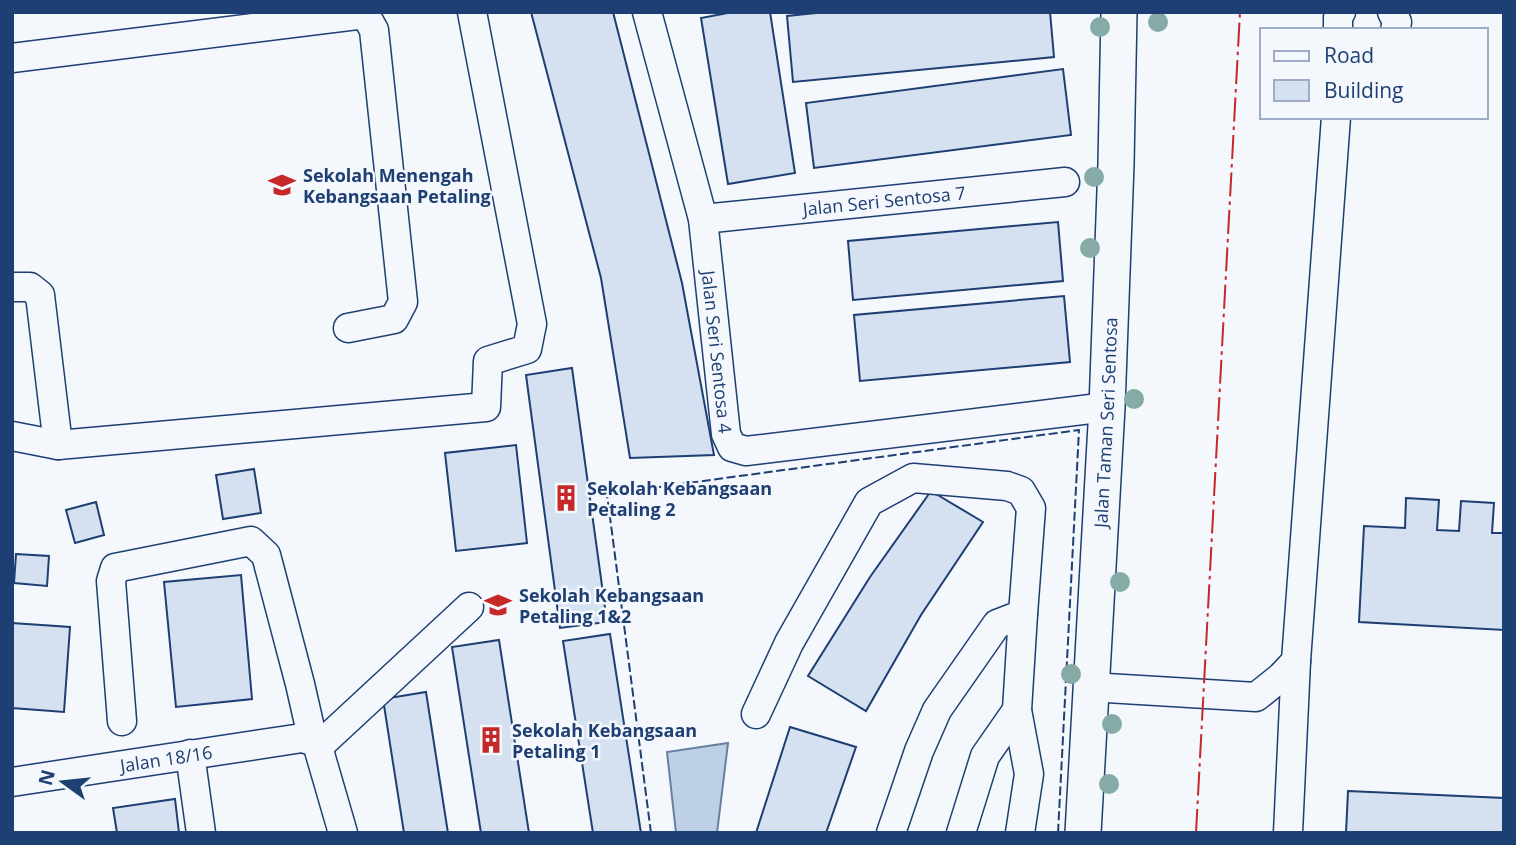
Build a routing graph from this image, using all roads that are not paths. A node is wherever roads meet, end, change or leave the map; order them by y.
1 (472, 12) edge
2 (648, 12) edge
3 (1119, 12) edge
4 (365, 13) edge
5 (12, 58) edge
6 (1336, 119) edge
7 (1065, 182) dead end
8 (703, 219) junction
9 (12, 287) edge
10 (348, 328) dead end
11 (1107, 407) junction
12 (12, 436) edge
13 (58, 445) junction
14 (469, 607) dead end
15 (1023, 614) junction
16 (1296, 661) junction
17 (1090, 687) junction
18 (1256, 697) junction
19 (1017, 710) junction
20 (756, 714) dead end
21 (122, 721) dead end
22 (1292, 738) junction
23 (315, 744) junction
24 (190, 754) junction
25 (12, 782) edge
26 (201, 833) edge
27 (344, 833) edge
28 (891, 833) edge
29 (961, 833) edge
30 (1020, 833) edge
31 (1083, 833) edge
32 (1288, 833) edge

1 - 13 street
2 - 8 street, Jalan Seri Sentosa 4
3 - 11 main road, Jalan Taman Seri Sentosa
4 - 5 street
4 - 10 street
6 - 16 street
7 - 8 street, Jalan Seri Sentosa 7
8 - 11 street, Jalan Seri Sentosa 4
9 - 13 street
11 - 17 main road, Jalan Taman Seri Sentosa
12 - 13 street
14 - 23 street
15 - 19 street
15 - 20 street
15 - 28 street
16 - 18 street
16 - 22 street
17 - 18 street
17 - 31 main road, Jalan Taman Seri Sentosa
18 - 22 street
19 - 29 street
19 - 30 street
21 - 23 street
22 - 32 street
23 - 24 street, Jalan 18/16
23 - 27 street
24 - 25 street, Jalan 18/16
24 - 26 street

